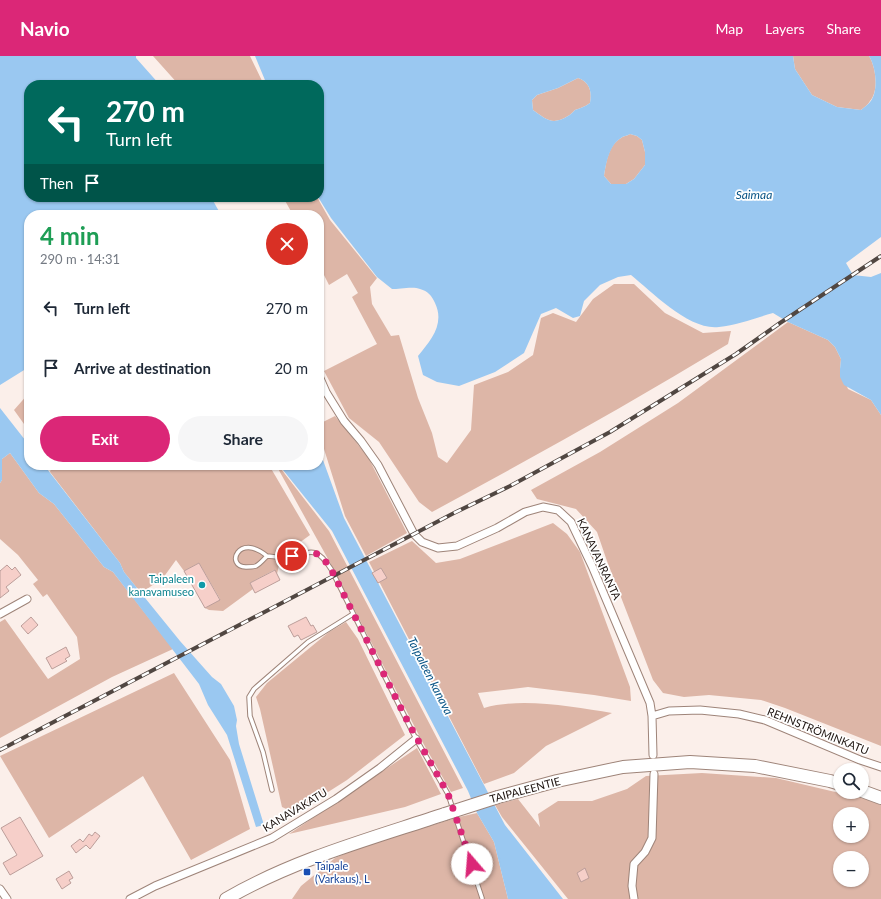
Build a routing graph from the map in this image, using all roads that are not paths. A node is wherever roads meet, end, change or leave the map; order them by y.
1 (324, 385) edge
2 (267, 556) junction
3 (27, 598) dead end
4 (0, 614) edge
5 (353, 614) junction
6 (652, 716) junction
7 (416, 739) junction
8 (653, 754) dead end
9 (881, 767) edge
10 (654, 774) dead end
11 (833, 782) edge
12 (272, 790) dead end
13 (869, 794) edge
14 (881, 798) edge
15 (0, 889) edge
16 (482, 898) edge
17 (7, 899) edge
18 (130, 899) edge
19 (226, 899) edge
20 (634, 899) edge

1 - 6 street, KANAVANRANTA
2 - 2 lane
2 - 5 lane
3 - 4 street
5 - 7 lane
5 - 12 lane
6 - 8 street, KANAVANRANTA
6 - 9 street, REHNSTRÖMINKATU
7 - 16 lane
7 - 18 street, KANAVAKATU
10 - 20 street
11 - 19 highway, TAIPALEENTIE, bridge
13 - 14 highway
15 - 17 street

